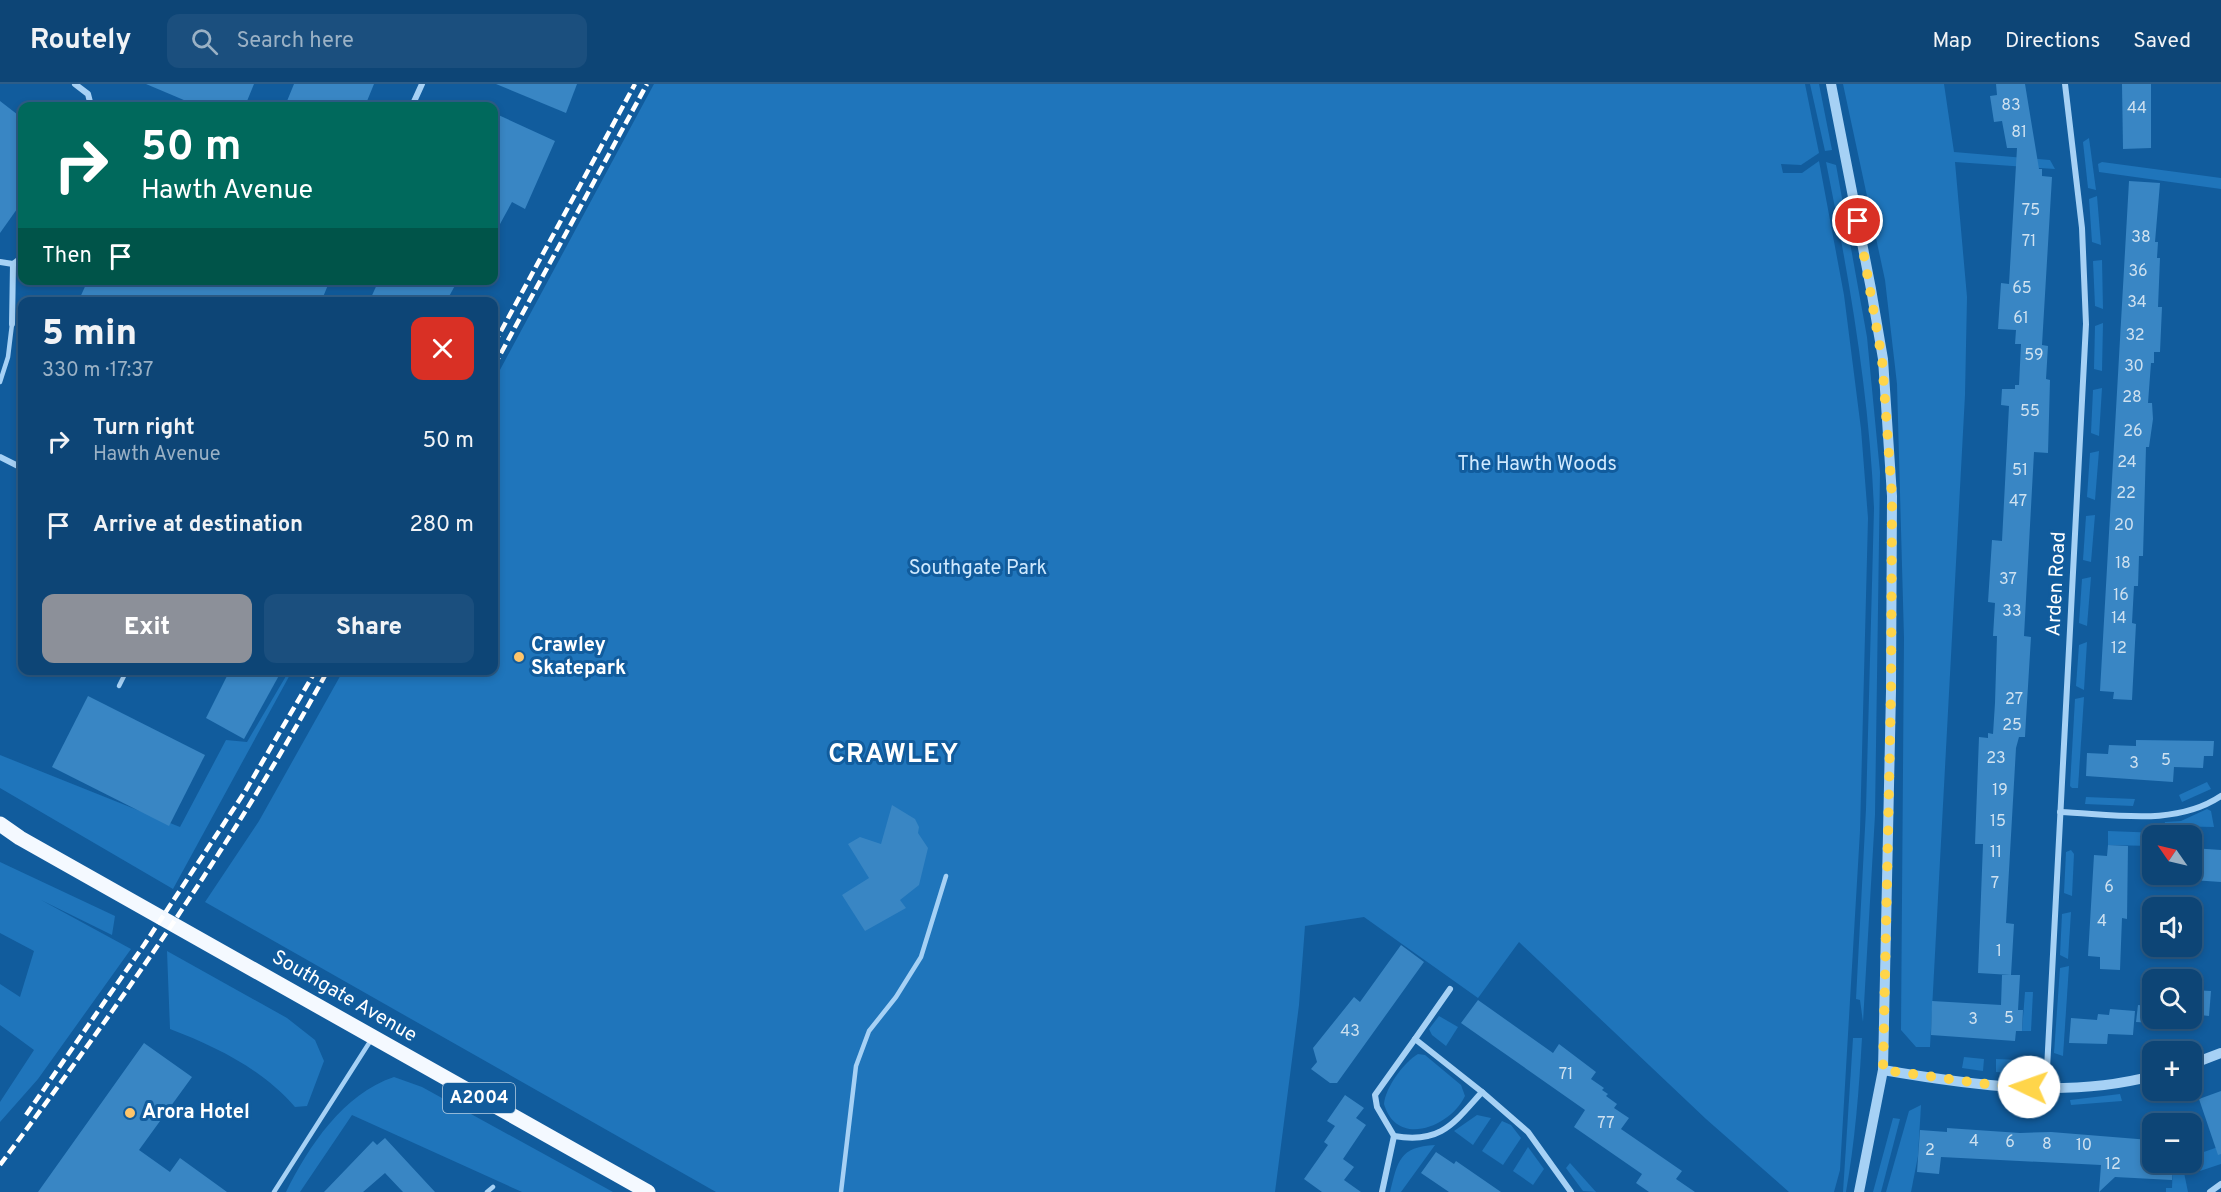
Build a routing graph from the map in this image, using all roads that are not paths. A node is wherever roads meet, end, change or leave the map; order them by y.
1 (75, 84) edge
2 (422, 84) edge
3 (1830, 84) edge
4 (2065, 84) edge
5 (90, 102) edge
6 (414, 102) edge
7 (18, 260) edge
8 (0, 262) edge
9 (13, 264) junction
10 (12, 324) joint
11 (0, 382) edge
12 (0, 457) edge
13 (18, 466) edge
14 (124, 675) edge
15 (119, 686) dead end
16 (2221, 796) edge
17 (2060, 812) junction
18 (0, 824) edge
19 (0, 830) edge
20 (20, 838) junction
21 (946, 876) dead end
22 (1450, 989) dead end
23 (372, 1038) junction
24 (1415, 1039) junction
25 (2221, 1053) edge
26 (2202, 1060) edge
27 (1883, 1070) junction
28 (2142, 1078) edge
29 (2046, 1088) junction
30 (1482, 1092) junction
31 (1394, 1136) junction
32 (2221, 1184) edge
33 (493, 1187) dead end
34 (274, 1192) edge
35 (487, 1192) edge
36 (648, 1192) edge
37 (841, 1192) edge
38 (1382, 1192) edge
39 (1571, 1192) edge
40 (1859, 1192) edge
41 (2210, 1192) edge

1 - 5 street
2 - 6 street
3 - 27 street
4 - 17 street, Arden Road
7 - 9 street
8 - 9 street
9 - 10 street
10 - 11 lane
12 - 13 street
14 - 15 lane
16 - 17 street
17 - 29 street, Arden Road
18 - 20 main road, Southgate Avenue / A2004
19 - 20 main road, Southgate Avenue / A2004
20 - 23 main road, Southgate Avenue / A2004
21 - 37 lane
22 - 24 street
23 - 34 lane
23 - 36 main road, Southgate Avenue / A2004
24 - 30 street
24 - 31 street
25 - 26 street
27 - 29 street
27 - 40 street
28 - 29 street
30 - 31 street
30 - 39 street
31 - 38 street
32 - 41 street
33 - 35 lane

